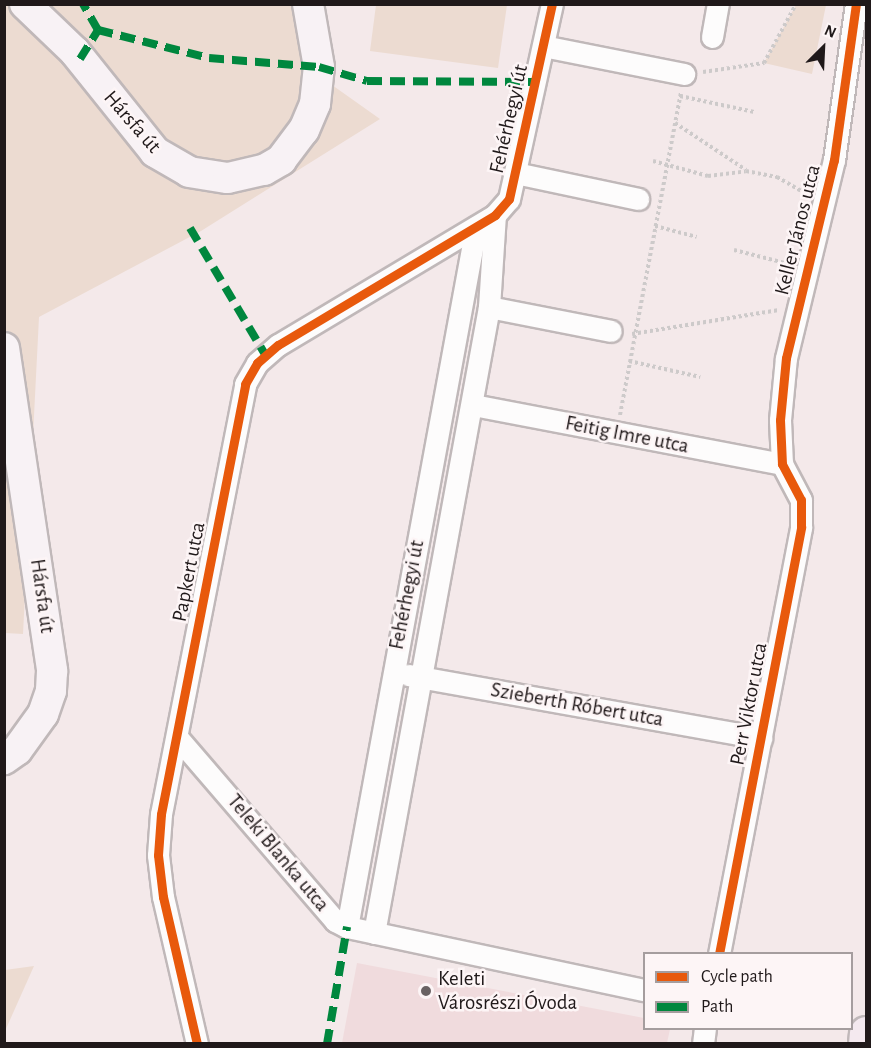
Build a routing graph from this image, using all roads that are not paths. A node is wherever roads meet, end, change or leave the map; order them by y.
1 (25, 4) edge
2 (308, 4) edge
3 (552, 4) edge
4 (718, 4) edge
5 (856, 4) edge
6 (712, 37) dead end
7 (543, 46) junction
8 (684, 75) road end
9 (515, 173) junction
10 (638, 199) dead end
11 (495, 215) junction
12 (476, 227) junction
13 (489, 307) junction
14 (611, 331) dead end
15 (4, 348) edge
16 (473, 405) junction
17 (782, 464) junction
18 (393, 672) junction
19 (421, 677) junction
20 (177, 737) junction
21 (761, 738) junction
22 (4, 759) edge
23 (347, 927) junction
24 (374, 933) junction
25 (719, 952) edge
26 (643, 990) edge
27 (867, 1033) edge
28 (197, 1044) edge
29 (865, 1044) edge

1 - 2 street, Hársfa út
3 - 7 street, Fehérhegyi út
4 - 6 street
5 - 17 street, Keller János utca
7 - 8 street, Fehérhegyi út
7 - 9 street, Fehérhegyi út
9 - 10 street, Fehérhegyi út
9 - 11 street, Fehérhegyi út
11 - 12 street, Fehérhegyi út
11 - 13 street
12 - 18 street, Fehérhegyi út
12 - 20 street, Papkert utca
13 - 14 street
13 - 16 street
15 - 22 street, Hársfa út
16 - 17 street, Feitig Imre utca
16 - 19 street
17 - 21 street, Perr Viktor utca
18 - 19 street, Szieberth Róbert utca
18 - 23 street, Fehérhegyi út
19 - 21 street, Szieberth Róbert utca
19 - 24 street
20 - 23 street, Teleki Blanka utca
20 - 28 street, Papkert utca
21 - 25 street, Perr Viktor utca
23 - 24 street, Teleki Blanka utca
24 - 26 street, Teleki Blanka utca
27 - 29 main road

